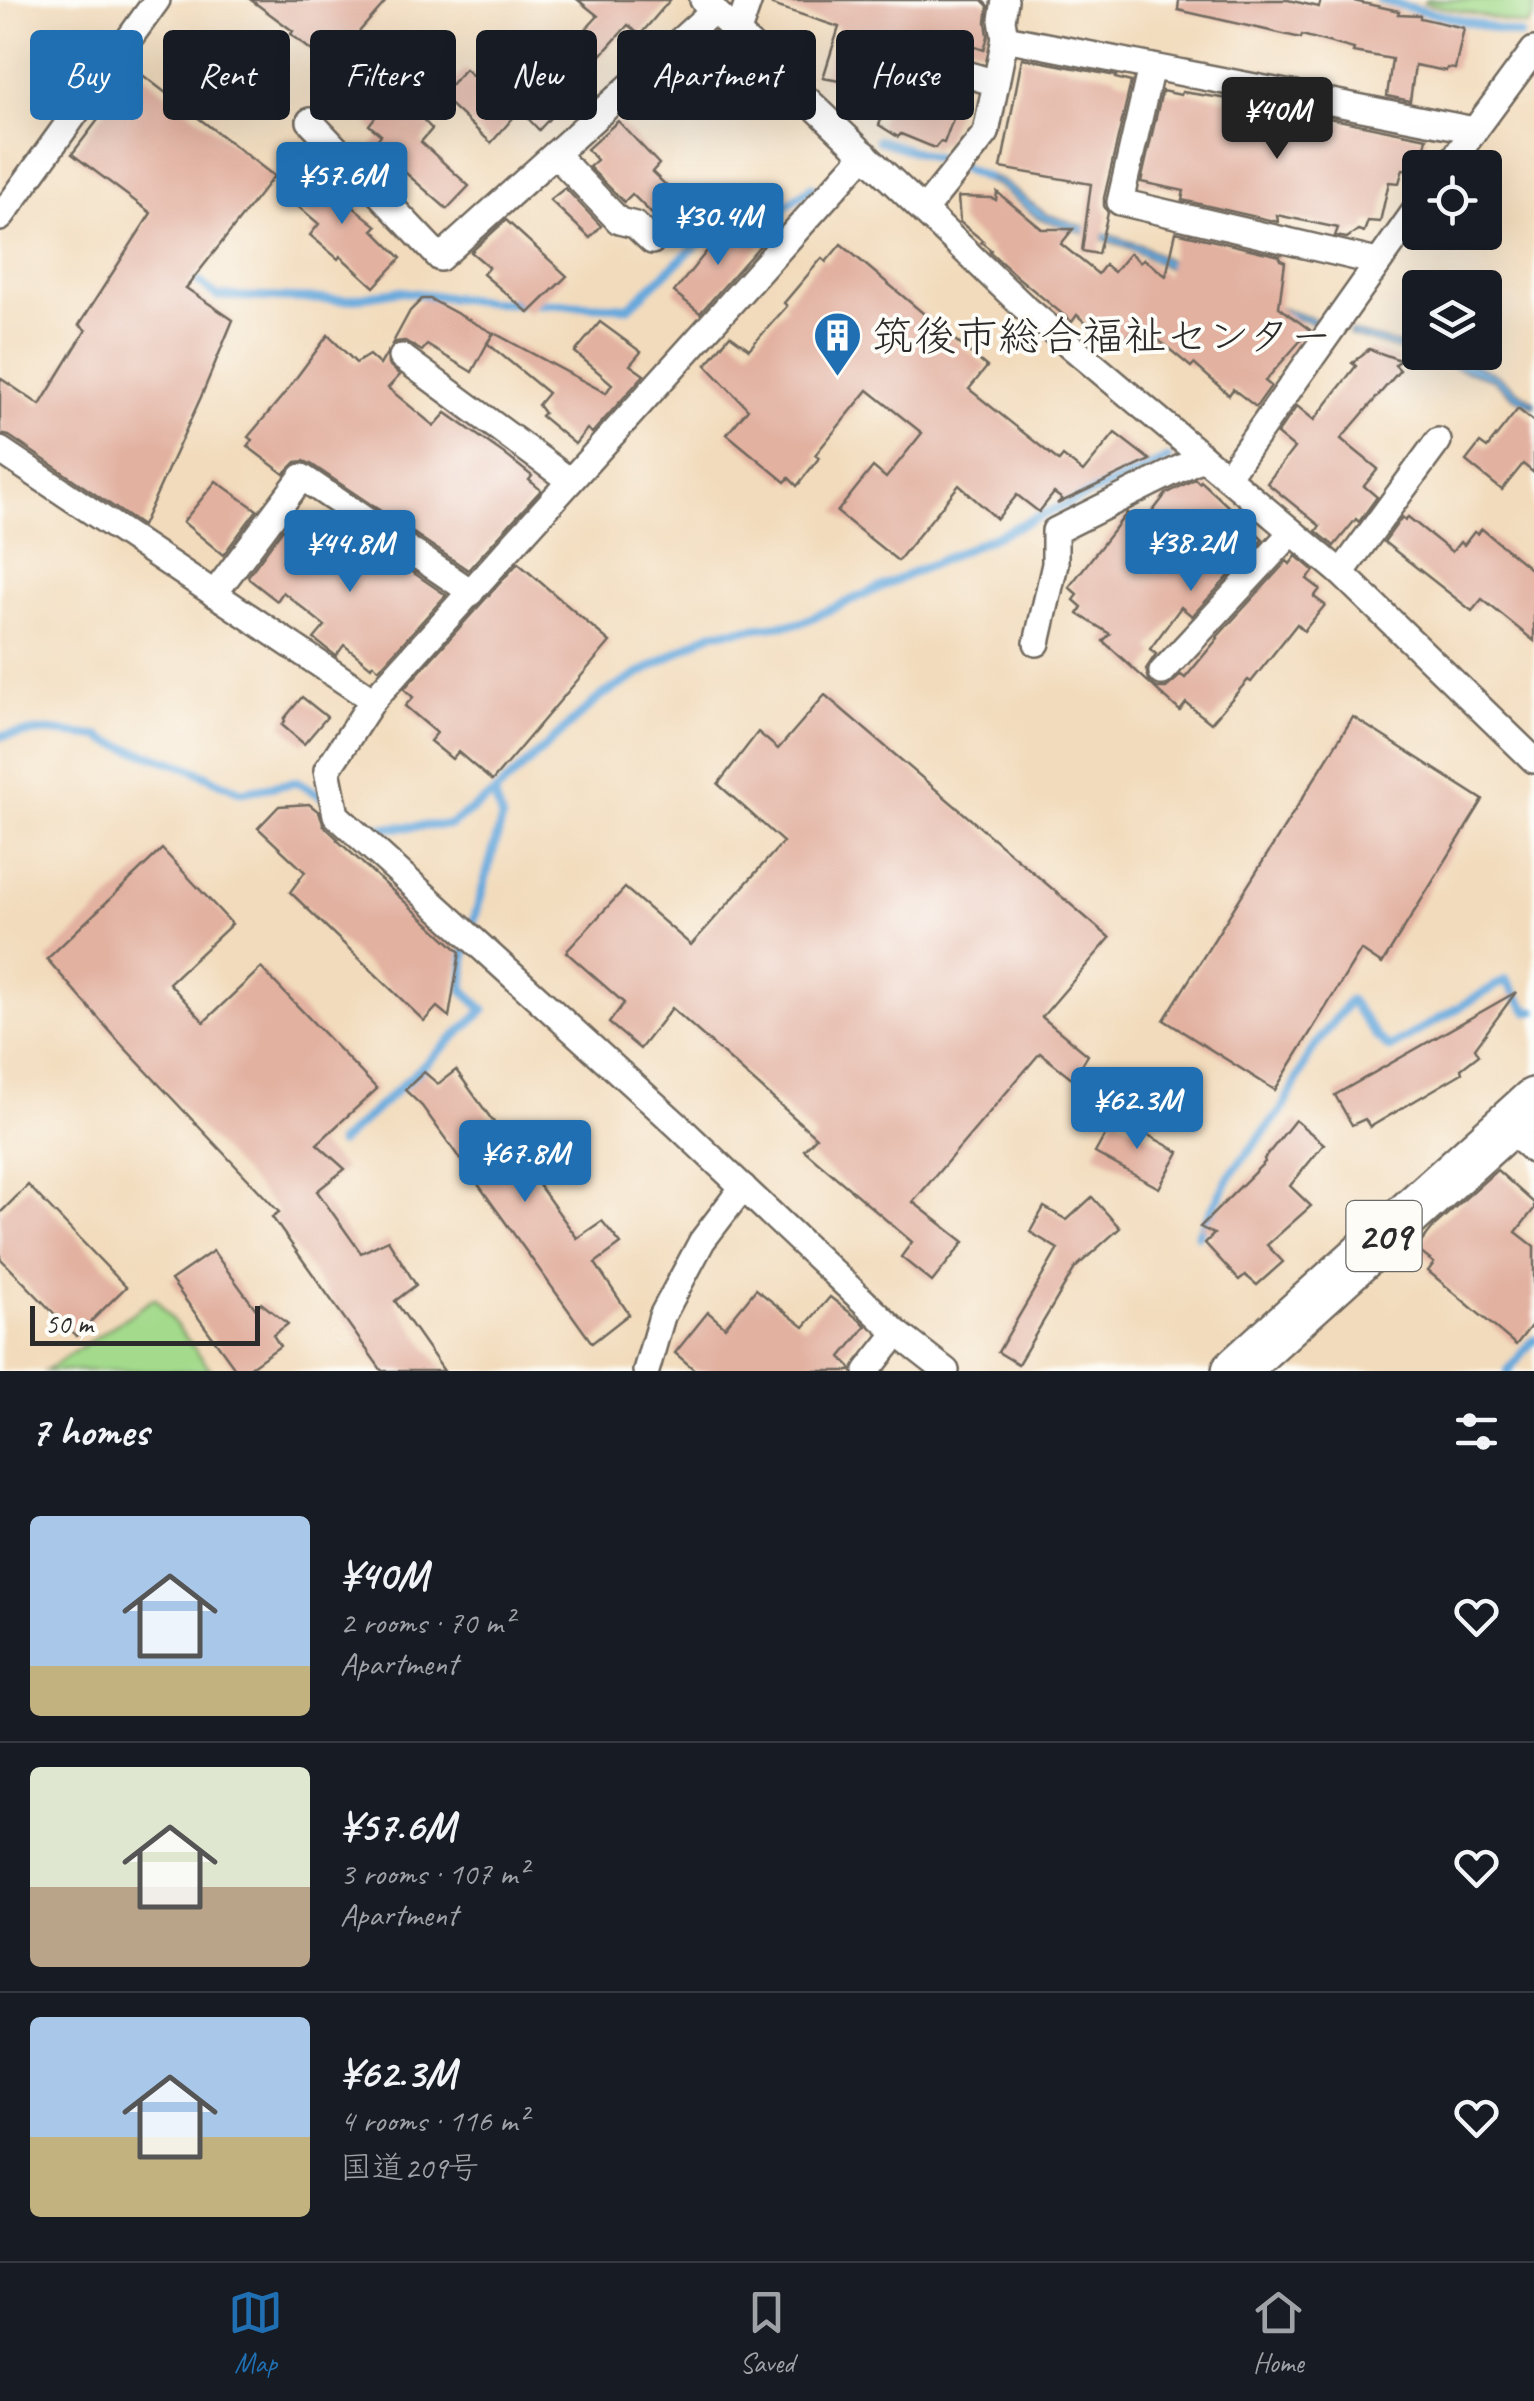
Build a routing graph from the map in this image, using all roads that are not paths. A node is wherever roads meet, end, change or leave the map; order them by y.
1 (157, 0) edge
2 (750, 0) edge
3 (1005, 0) edge
4 (708, 5) edge
5 (736, 30) edge
6 (739, 30) edge
7 (1005, 38) junction
8 (1534, 50) edge
9 (1151, 67) junction
10 (974, 76) edge
11 (996, 83) junction
12 (816, 106) edge
13 (310, 121) dead end
14 (1474, 130) junction
15 (1460, 150) edge
16 (555, 154) junction
17 (866, 154) junction
18 (924, 210) junction
19 (0, 218) edge
20 (1402, 229) edge
21 (652, 241) dead end
22 (1378, 262) junction
23 (402, 357) dead end
24 (1438, 441) dead end
25 (0, 450) edge
26 (1203, 457) junction
27 (1226, 477) junction
28 (570, 481) junction
29 (1292, 532) junction
30 (1342, 573) junction
31 (471, 592) junction
32 (214, 594) junction
33 (1037, 642) dead end
34 (1162, 672) dead end
35 (373, 700) junction
36 (1534, 760) edge
37 (1524, 1126) edge
38 (743, 1187) junction
39 (897, 1332) junction
40 (646, 1371) edge
41 (867, 1371) edge
42 (946, 1371) edge
43 (1236, 1371) edge

1 - 19 street
2 - 6 street
3 - 7 street
4 - 5 street
4 - 16 street
7 - 9 street
7 - 11 street
8 - 14 street
9 - 14 street
9 - 22 street
10 - 11 street
11 - 18 street
12 - 17 street
13 - 16 street
14 - 15 street
16 - 21 street
17 - 18 street
17 - 28 street
18 - 26 street
20 - 22 street
22 - 27 street
23 - 28 street
24 - 30 street
25 - 32 street
26 - 27 street
26 - 33 street
27 - 29 street
28 - 31 street
29 - 30 street
29 - 34 street
30 - 36 street
31 - 32 street
31 - 35 street
32 - 35 street
35 - 38 street
37 - 43 highway, 209
38 - 39 street
38 - 40 street
39 - 41 street
39 - 42 street

